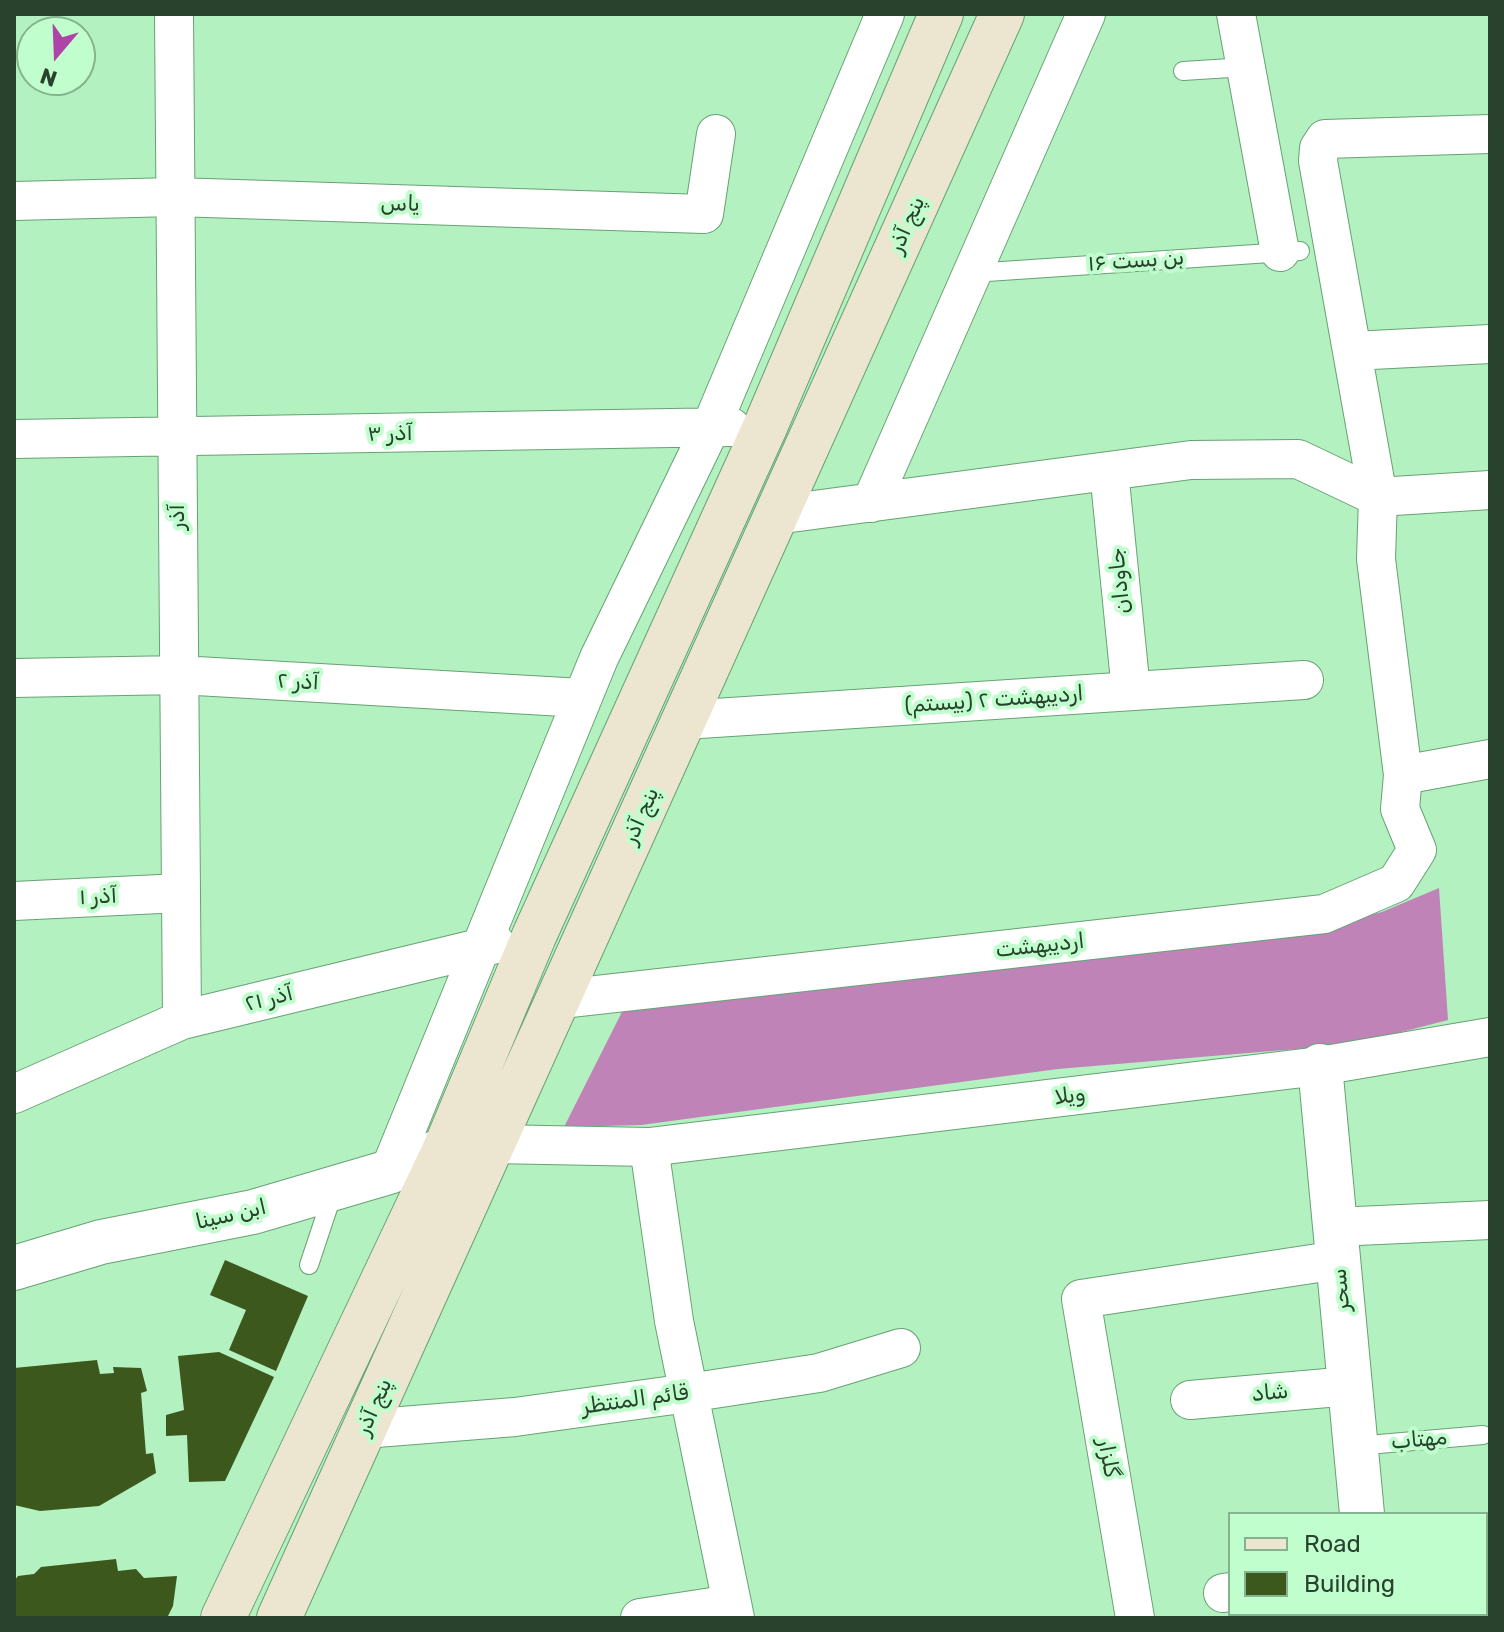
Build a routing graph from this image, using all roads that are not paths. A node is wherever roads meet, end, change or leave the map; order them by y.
1 (174, 14) edge
2 (885, 14) edge
3 (941, 14) edge
4 (1002, 14) edge
5 (1086, 14) edge
6 (1236, 14) edge
7 (1246, 67) junction
8 (1183, 71) dead end
9 (716, 134) dead end
10 (1490, 134) edge
11 (175, 197) junction
12 (14, 201) edge
13 (1290, 251) joint
14 (972, 273) junction
15 (1490, 344) edge
16 (1352, 351) junction
17 (711, 427) junction
18 (765, 427) junction
19 (177, 438) junction
20 (14, 439) edge
21 (1109, 471) junction
22 (1490, 490) edge
23 (1378, 497) junction
24 (871, 503) junction
25 (776, 515) junction
26 (179, 675) junction
27 (14, 678) edge
28 (1304, 680) dead end
29 (1131, 691) junction
30 (582, 698) junction
31 (684, 720) junction
32 (1490, 759) edge
33 (1403, 775) junction
34 (181, 893) junction
35 (14, 901) edge
36 (534, 936) junction
37 (478, 947) junction
38 (561, 999) junction
39 (182, 1020) junction
40 (1490, 1037) edge
41 (1320, 1066) junction
42 (14, 1094) edge
43 (493, 1144) junction
44 (649, 1147) junction
45 (445, 1149) junction
46 (389, 1172) junction
47 (335, 1188) junction
48 (1490, 1220) edge
49 (1337, 1244) junction
50 (309, 1265) dead end
51 (14, 1268) edge
52 (901, 1348) dead end
53 (1350, 1386) junction
54 (688, 1393) junction
55 (1190, 1400) dead end
56 (364, 1429) junction
57 (1483, 1435) dead end
58 (1356, 1446) junction
59 (1362, 1512) edge
60 (734, 1611) edge
61 (223, 1618) edge
62 (279, 1618) edge
63 (640, 1618) edge
64 (1135, 1618) edge

1 - 11 street, آذر
2 - 17 street
3 - 18 main road, پنج آذر
4 - 25 main road, پنج آذر
5 - 14 street
6 - 7 street
7 - 8 lane
7 - 13 street
9 - 11 street, یاس
10 - 16 street, اردیبهشت
11 - 12 street, یاس
11 - 19 street, آذر
13 - 14 lane, بن بست ۱۶
14 - 24 street
15 - 16 street
16 - 23 street, اردیبهشت
17 - 18 street, آذر ۳
17 - 19 street, آذر ۳
17 - 30 street
18 - 36 main road, پنج آذر
19 - 20 street, آذر ۳
19 - 26 street, آذر
21 - 23 street
21 - 24 street
21 - 29 street, جاودان
22 - 23 street
23 - 33 street, اردیبهشت
24 - 25 street
25 - 31 main road, پنج آذر
26 - 27 street, آذر ۲
26 - 30 street, آذر ۲
26 - 34 street, آذر
28 - 29 street, اردیبهشت ۲ (بیستم)
29 - 31 street, اردیبهشت ۲ (بیستم)
30 - 37 street
31 - 38 main road, پنج آذر
32 - 33 street
33 - 38 street, اردیبهشت
34 - 35 street, آذر ۱
34 - 39 street, آذر
36 - 37 street, آذر ۲۱
36 - 45 main road, پنج آذر
37 - 39 street, آذر ۲۱
37 - 46 street
38 - 43 main road, پنج آذر
39 - 42 street, آذر ۲۱
40 - 41 street, ویلا
41 - 44 street, ویلا
41 - 49 street, سحر
43 - 44 street, ویلا
43 - 56 main road, پنج آذر
44 - 54 street
45 - 46 street, ابن سینا
45 - 61 main road, پنج آذر
46 - 47 street, ابن سینا
47 - 50 lane
47 - 51 street, ابن سینا
48 - 49 street
49 - 53 street, سحر
49 - 64 street, گلزار
52 - 54 street, قائم المنتظر
53 - 55 street, شاد
53 - 58 street, سحر
54 - 56 street, قائم المنتظر
54 - 60 street
56 - 62 main road, پنج آذر
57 - 58 lane, مهتاب
58 - 59 street, سحر
60 - 63 street

